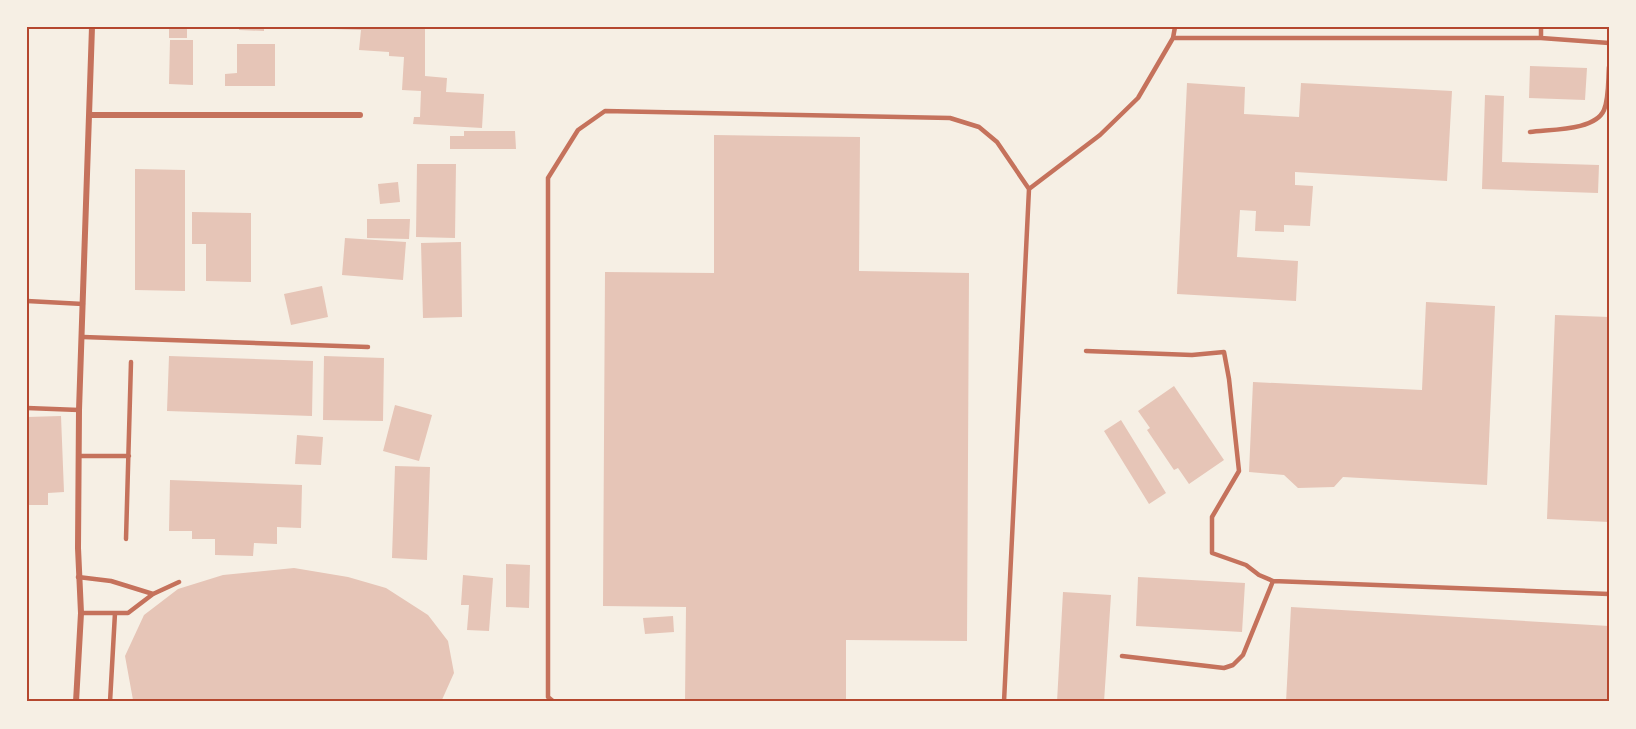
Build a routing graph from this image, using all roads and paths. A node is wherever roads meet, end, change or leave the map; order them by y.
1 (92, 27) edge
2 (1175, 27) edge
3 (1541, 27) edge
4 (1173, 38) junction
5 (1541, 38) junction
6 (1609, 43) edge
7 (1609, 67) edge
8 (360, 114) dead end
9 (89, 115) junction
10 (1530, 132) dead end
11 (1029, 189) junction
12 (27, 301) edge
13 (83, 304) junction
14 (83, 337) junction
15 (368, 347) dead end
16 (1086, 351) dead end
17 (131, 362) dead end
18 (27, 408) edge
19 (79, 410) junction
20 (80, 456) junction
21 (129, 456) junction
22 (126, 540) dead end
23 (78, 577) junction
24 (1273, 581) junction
25 (179, 582) dead end
26 (153, 594) junction
27 (1609, 594) edge
28 (81, 613) junction
29 (114, 613) junction
30 (1122, 656) dead end
31 (548, 699) edge
32 (76, 702) edge
33 (110, 702) edge
34 (554, 702) edge
35 (1004, 702) edge

1 - 9 street
2 - 4 lane
3 - 5 lane
4 - 5 lane
4 - 11 lane
5 - 6 lane
7 - 10 lane
8 - 9 street
9 - 13 street
11 - 31 lane
11 - 35 lane
12 - 13 lane
13 - 14 street
14 - 15 lane
14 - 19 street
16 - 24 lane
17 - 21 lane
18 - 19 lane
19 - 20 street
20 - 21 lane
20 - 23 street
21 - 22 lane
23 - 26 lane
23 - 28 street
24 - 27 lane
24 - 30 lane
25 - 26 lane
26 - 29 lane
28 - 29 lane
28 - 32 street
29 - 33 lane
31 - 34 lane

